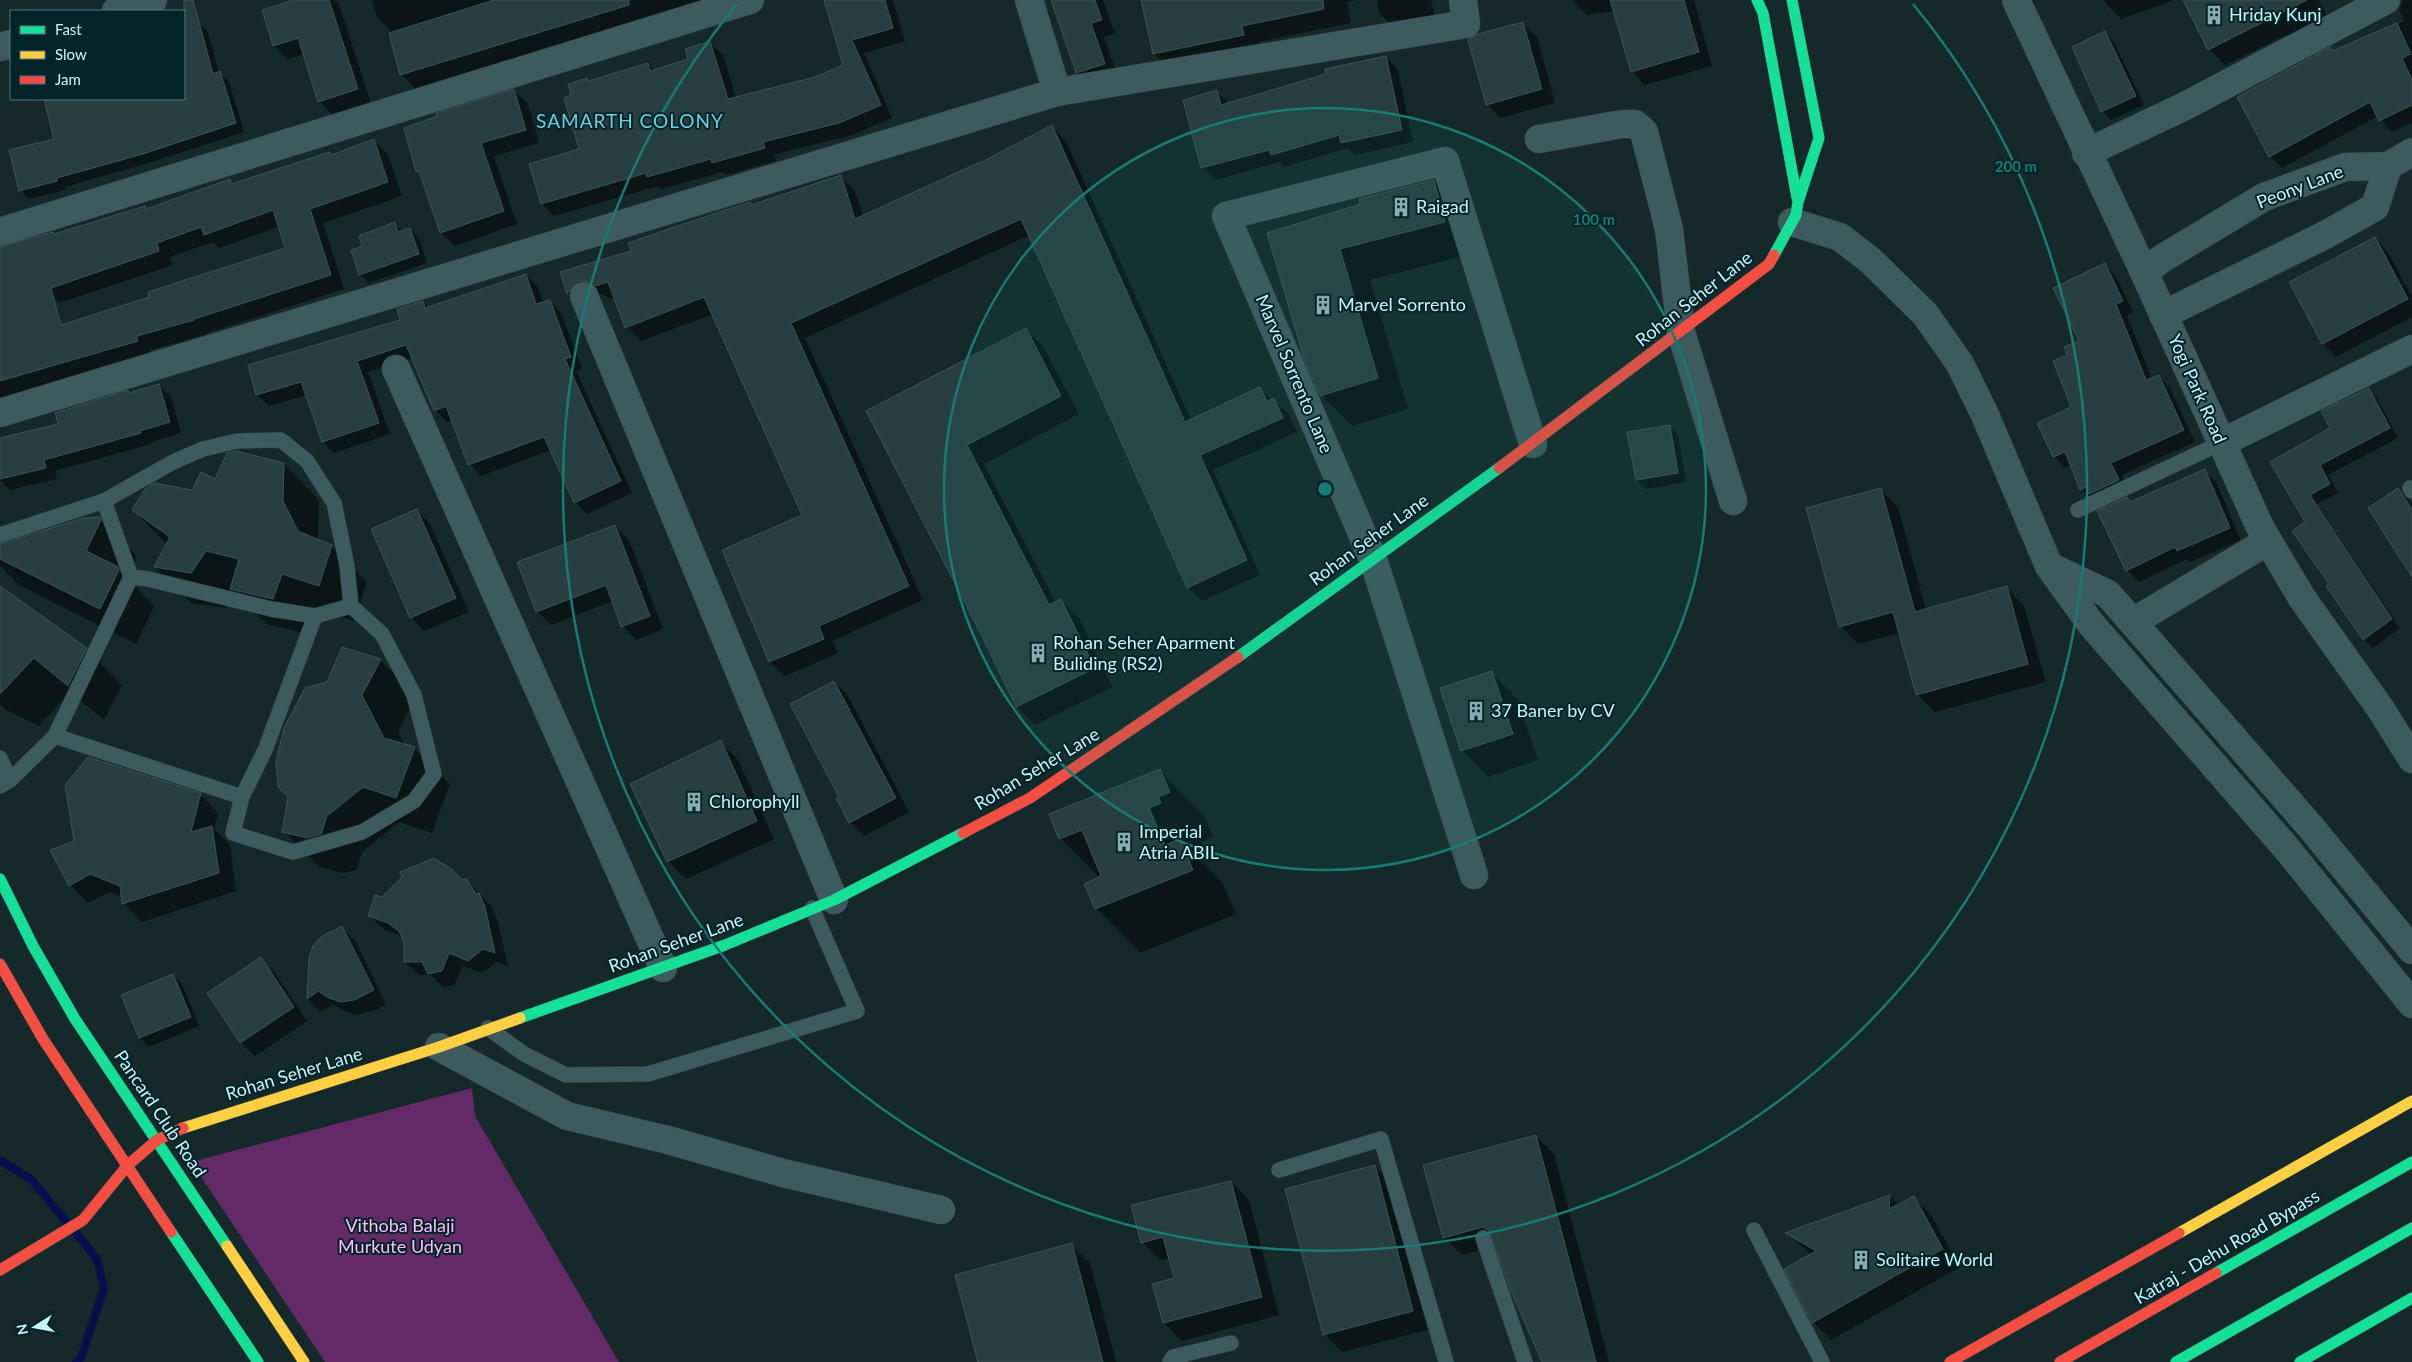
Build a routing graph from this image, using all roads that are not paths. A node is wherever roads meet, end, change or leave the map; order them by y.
1 (153, 0) edge
2 (750, 0) edge
3 (1029, 0) edge
4 (1463, 0) edge
5 (1757, 0) edge
6 (1792, 0) edge
7 (2016, 0) edge
8 (2386, 0) edge
9 (119, 10) edge
10 (1057, 92) junction
11 (1540, 139) dead end
12 (2412, 152) edge
13 (2086, 153) junction
14 (2388, 166) junction
15 (1795, 212) junction
16 (0, 232) edge
17 (2144, 272) junction
18 (584, 296) dead end
19 (2163, 314) junction
20 (1681, 332) junction
21 (2412, 349) edge
22 (396, 369) dead end
23 (0, 413) edge
24 (2221, 443) junction
25 (1533, 444) junction
26 (104, 501) junction
27 (1732, 501) dead end
28 (2078, 510) dead end
29 (0, 535) edge
30 (2268, 541) junction
31 (1373, 559) junction
32 (2049, 566) junction
33 (131, 577) junction
34 (351, 606) junction
35 (315, 616) junction
36 (2133, 622) junction
37 (55, 736) junction
38 (0, 758) edge
39 (2412, 759) edge
40 (5, 783) edge
41 (242, 797) junction
42 (1474, 875) dead end
43 (0, 879) edge
44 (823, 904) junction
45 (2412, 950) edge
46 (0, 964) edge
47 (663, 968) junction
48 (2412, 1004) edge
49 (488, 1028) junction
50 (439, 1047) junction
51 (2412, 1101) edge
52 (158, 1140) junction
53 (2412, 1162) edge
54 (128, 1165) junction
55 (1279, 1170) dead end
56 (941, 1210) dead end
57 (2412, 1228) edge
58 (1754, 1230) dead end
59 (1483, 1238) dead end
60 (0, 1270) edge
61 (2412, 1298) edge
62 (1231, 1343) dead end
63 (258, 1362) edge
64 (304, 1362) edge
65 (1170, 1362) edge
66 (1446, 1362) edge
67 (1525, 1362) edge
68 (1822, 1362) edge
69 (1950, 1362) edge
70 (2060, 1362) edge
71 (2176, 1362) edge
72 (2300, 1362) edge

1 - 9 street
2 - 16 street
3 - 10 street
4 - 10 street
5 - 15 main road
6 - 15 main road, Rohan Seher Lane
7 - 13 street, Yogi Park Road
8 - 13 street
10 - 23 street
11 - 20 street
12 - 14 street, Peony Lane
13 - 17 street, Yogi Park Road
14 - 17 street, Peony Lane
14 - 19 street
15 - 20 main road, Rohan Seher Lane
15 - 32 street
17 - 19 street, Yogi Park Road
18 - 44 street
19 - 24 street, Yogi Park Road
20 - 25 main road, Rohan Seher Lane
20 - 27 street
21 - 24 street
22 - 47 street
24 - 28 lane
24 - 30 street, Yogi Park Road
25 - 31 main road, Rohan Seher Lane
25 - 31 street, Marvel Sorrento Lane
26 - 29 lane
26 - 33 lane
26 - 34 lane
30 - 36 street
30 - 39 street, Yogi Park Road
31 - 42 street, Marvel Sorrento Lane
31 - 44 main road, Rohan Seher Lane
32 - 36 street
32 - 48 street
33 - 35 lane
33 - 37 lane
34 - 35 lane
34 - 41 lane
35 - 41 lane
36 - 45 street
37 - 40 lane
37 - 41 lane
38 - 40 lane
43 - 52 main road, Pancard Club Road
44 - 47 main road, Rohan Seher Lane
44 - 49 lane
46 - 54 main road
47 - 49 main road, Rohan Seher Lane
49 - 50 main road, Rohan Seher Lane
50 - 52 main road, Rohan Seher Lane
50 - 56 street
51 - 69 main road
52 - 54 main road, Rohan Seher Lane
52 - 64 main road, Pancard Club Road
53 - 70 main road, Katraj - Dehu Road Bypass
54 - 60 main road, Rohan Seher Lane
54 - 63 main road
55 - 66 lane
57 - 71 main road
58 - 68 lane
59 - 67 lane
61 - 72 main road
62 - 65 lane

